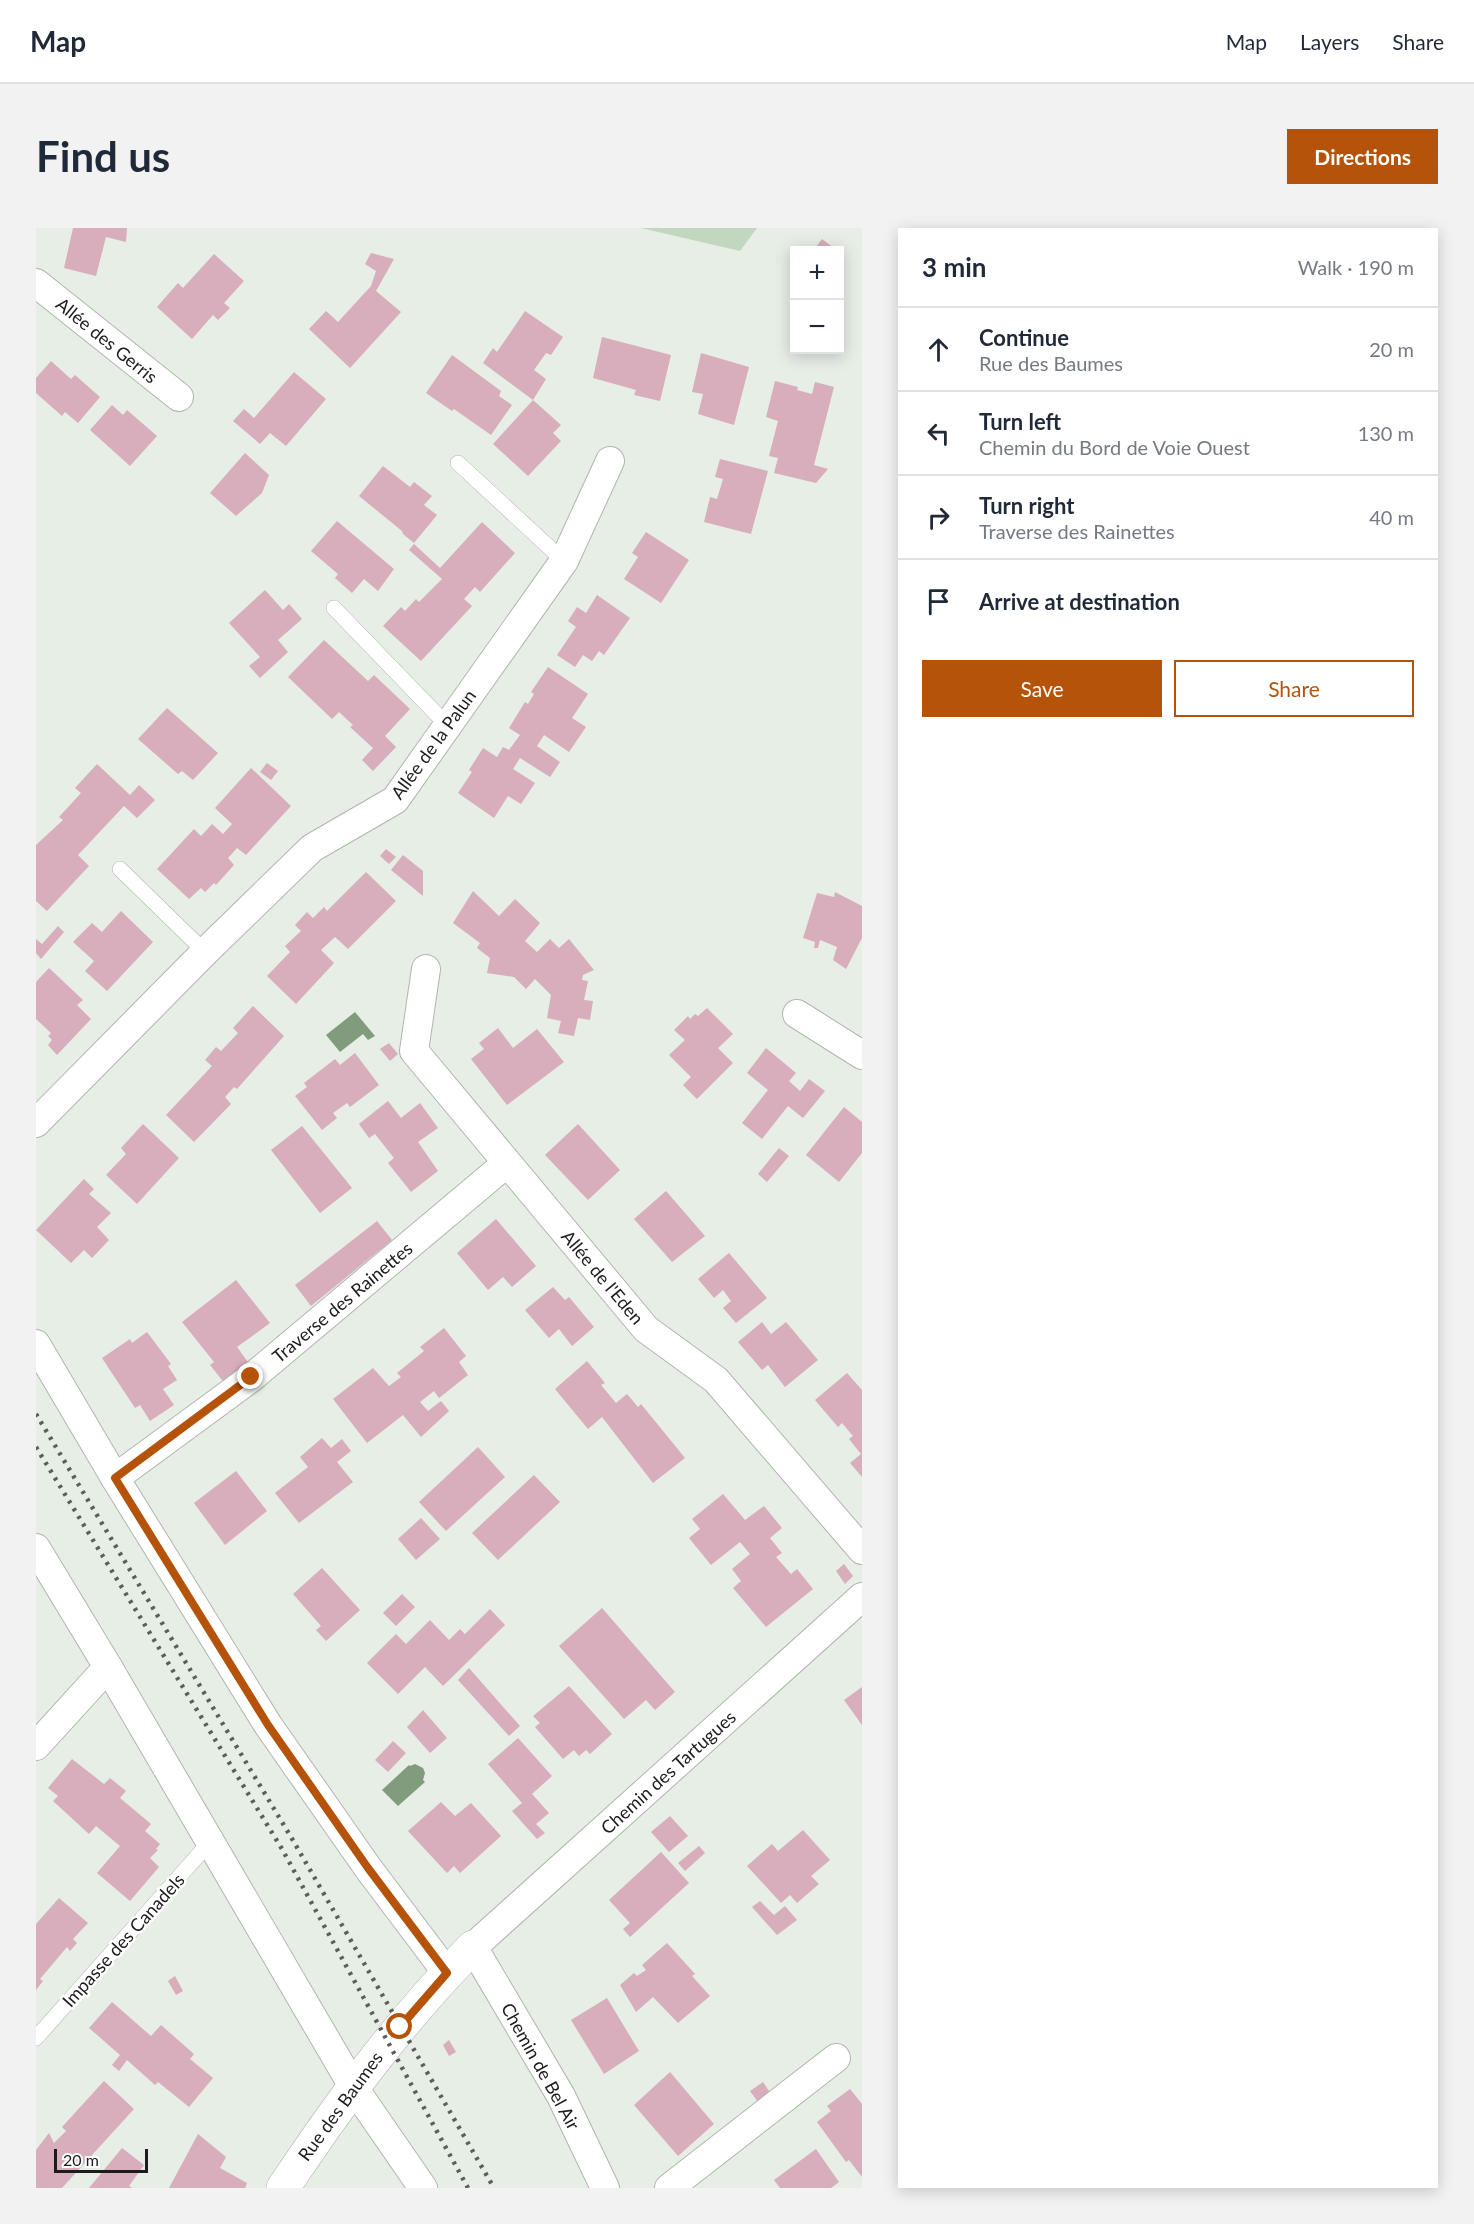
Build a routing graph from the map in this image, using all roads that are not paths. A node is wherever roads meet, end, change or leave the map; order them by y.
1 (36, 283) edge
2 (178, 397) dead end
3 (610, 461) dead end
4 (458, 463) dead end
5 (564, 561) junction
6 (334, 608) dead end
7 (448, 726) junction
8 (120, 869) dead end
9 (205, 952) junction
10 (426, 969) dead end
11 (797, 1014) dead end
12 (862, 1055) edge
13 (36, 1123) edge
14 (507, 1164) junction
15 (36, 1344) edge
16 (115, 1478) junction
17 (36, 1548) edge
18 (862, 1550) edge
19 (862, 1597) edge
20 (108, 1667) junction
21 (36, 1746) edge
22 (209, 1843) junction
23 (473, 1947) junction
24 (447, 1973) junction
25 (36, 2038) edge
26 (836, 2058) dead end
27 (354, 2088) junction
28 (283, 2188) edge
29 (423, 2188) edge
30 (605, 2188) edge
31 (669, 2188) edge

1 - 2 street, Allée des Gerris
3 - 5 street, Allée de la Palun
4 - 5 lane
5 - 7 street, Allée de la Palun
6 - 7 lane
7 - 9 street, Allée de la Palun
8 - 9 lane
9 - 13 street, Allée de la Palun
10 - 14 street, Allée de l'Eden
11 - 12 street
14 - 16 street, Traverse des Rainettes
14 - 18 street, Allée de l'Eden
15 - 16 street
16 - 24 street
17 - 20 street
19 - 23 street, Chemin des Tartugues
20 - 21 street
20 - 22 street
22 - 25 lane, Impasse des Canadels
22 - 27 street
23 - 24 street, Rue des Baumes
23 - 30 street, Chemin de Bel Air
24 - 27 street, Rue des Baumes
26 - 31 street
27 - 28 street, Rue des Baumes
27 - 29 street

